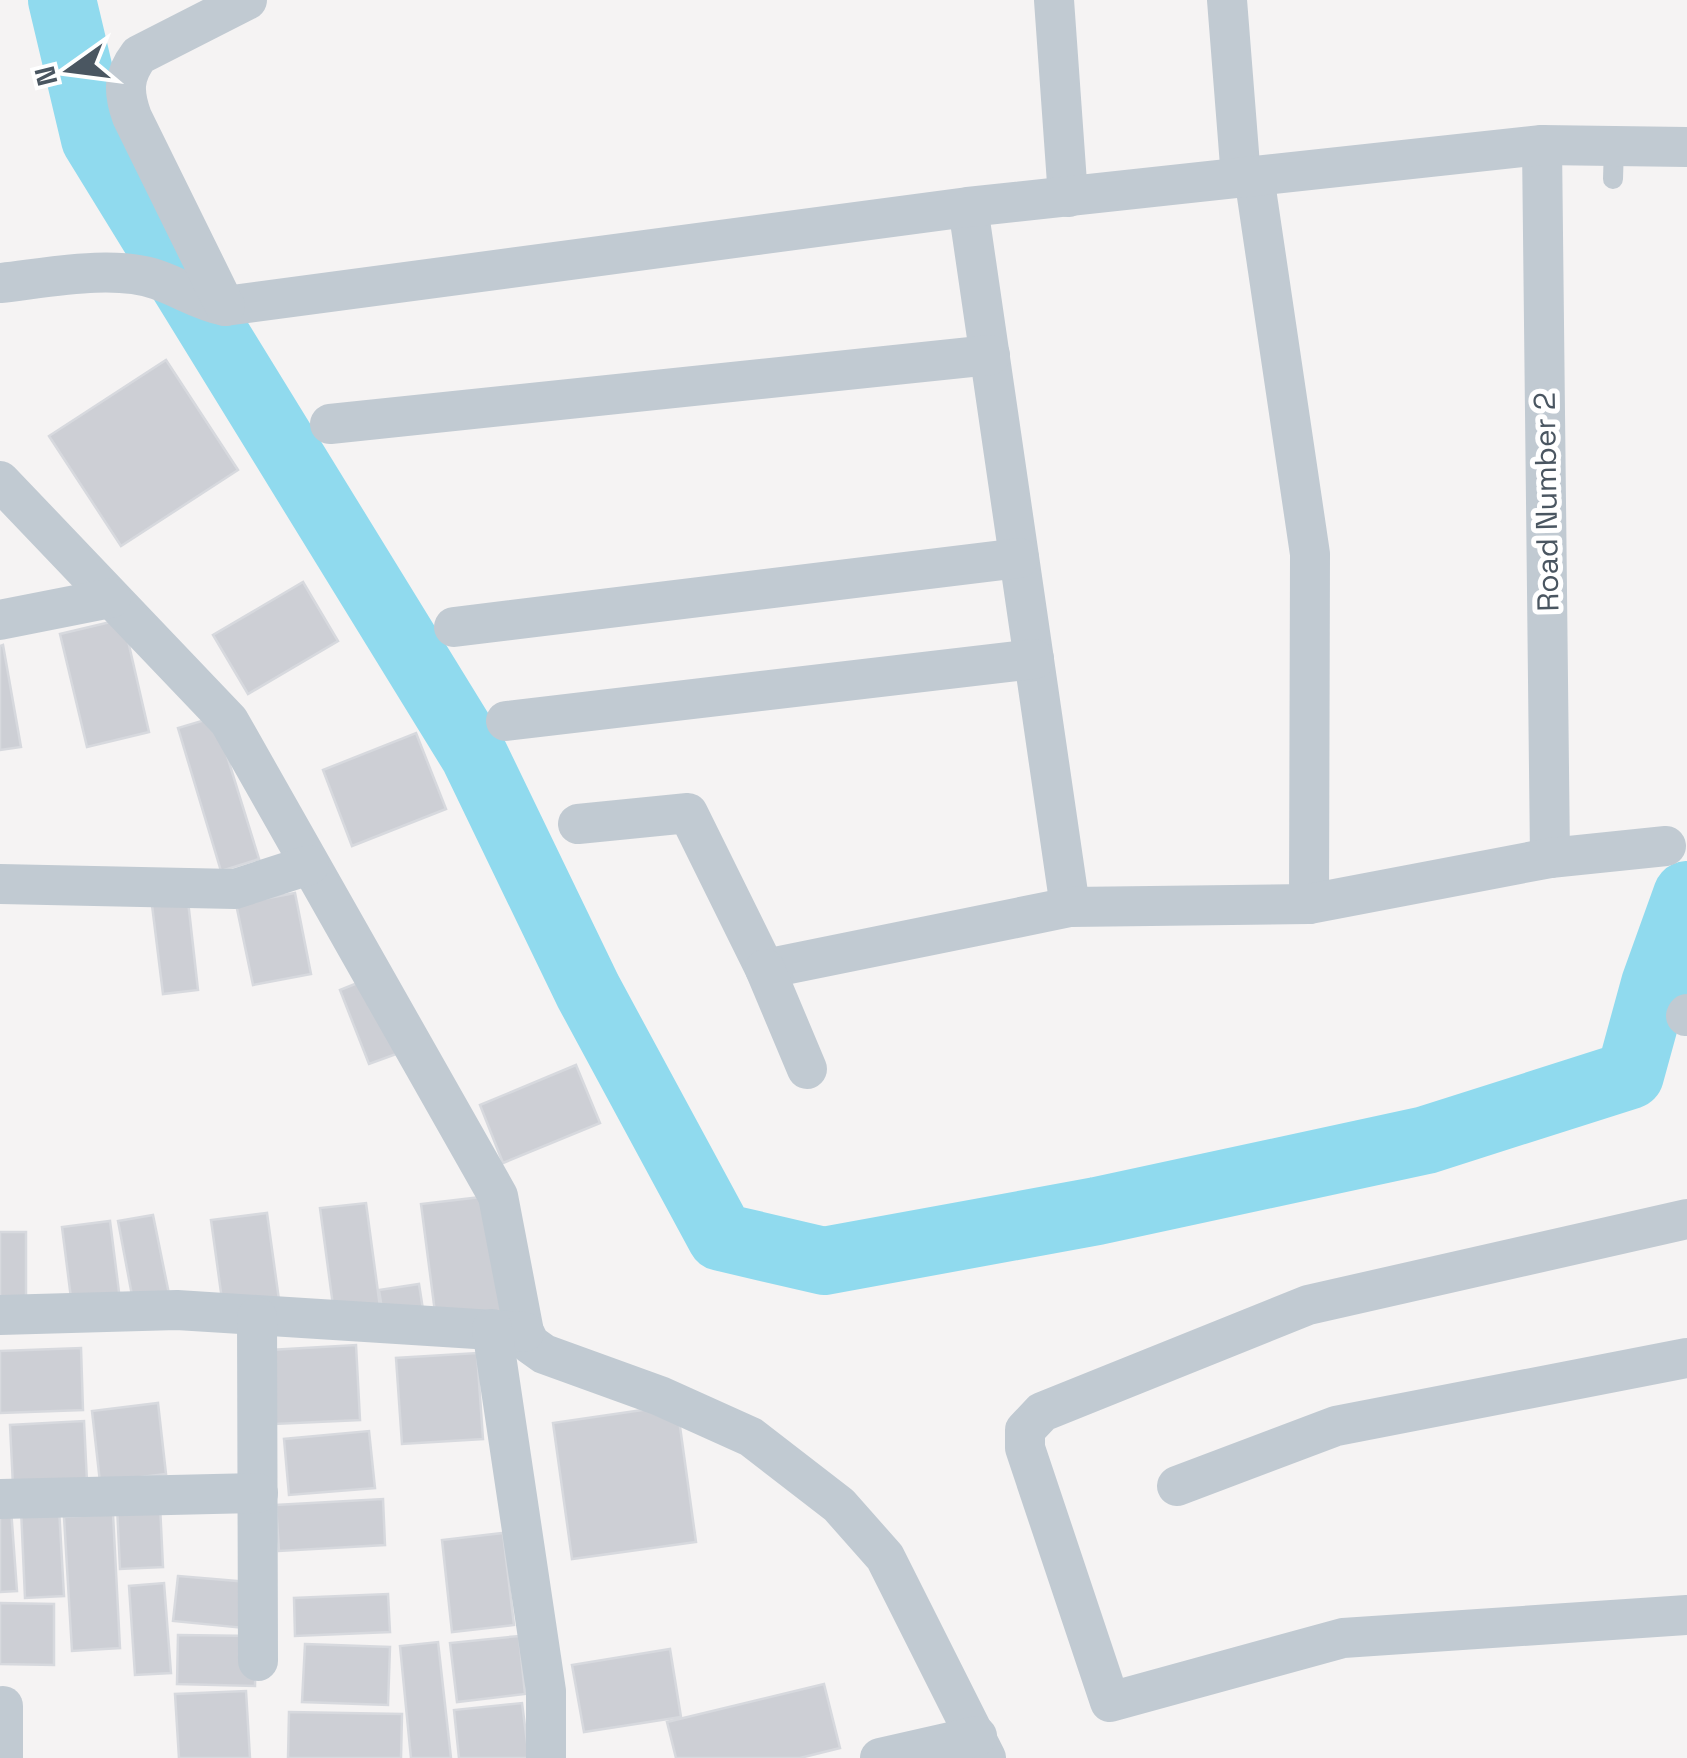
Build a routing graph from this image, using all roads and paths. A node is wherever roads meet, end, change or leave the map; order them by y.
1 (248, 0) edge
2 (1054, 0) edge
3 (1227, 0) edge
4 (1542, 144) junction
5 (1684, 153) edge
6 (1248, 177) junction
7 (1068, 196) junction
8 (968, 207) junction
9 (0, 283) edge
10 (216, 304) junction
11 (990, 355) junction
12 (330, 424) dead end
13 (0, 481) edge
14 (1019, 558) junction
15 (111, 598) junction
16 (0, 620) edge
17 (454, 627) dead end
18 (1034, 659) junction
19 (506, 722) dead end
20 (578, 824) dead end
21 (1666, 846) dead end
22 (1550, 858) junction
23 (309, 865) junction
24 (0, 884) edge
25 (1309, 904) junction
26 (1070, 907) junction
27 (766, 969) junction
28 (807, 1069) dead end
29 (1687, 1220) edge
30 (0, 1316) edge
31 (257, 1317) junction
32 (508, 1331) junction
33 (1687, 1358) edge
34 (1178, 1486) dead end
35 (258, 1493) junction
36 (0, 1499) edge
37 (1687, 1615) edge
38 (258, 1661) dead end
39 (3, 1706) dead end
40 (982, 1747) edge
41 (3, 1758) edge
42 (546, 1758) edge
43 (880, 1758) edge

1 - 10 street
2 - 7 street
3 - 6 street
4 - 5 street
4 - 6 street
4 - 22 street, Road Number 2
6 - 7 street
6 - 25 street
7 - 8 street
8 - 10 street
8 - 11 street
9 - 10 street
11 - 12 street
11 - 14 street
13 - 15 street
14 - 17 street
14 - 18 street
15 - 16 street
15 - 23 street
18 - 19 street
18 - 26 street
20 - 27 street
21 - 22 street
22 - 25 street
23 - 24 street
23 - 32 street
25 - 26 street
26 - 27 street
27 - 28 street
29 - 37 street
30 - 31 street
31 - 32 street
31 - 35 street
32 - 40 street
32 - 42 street
33 - 34 street
35 - 36 street
35 - 38 street
39 - 41 street
40 - 43 street

